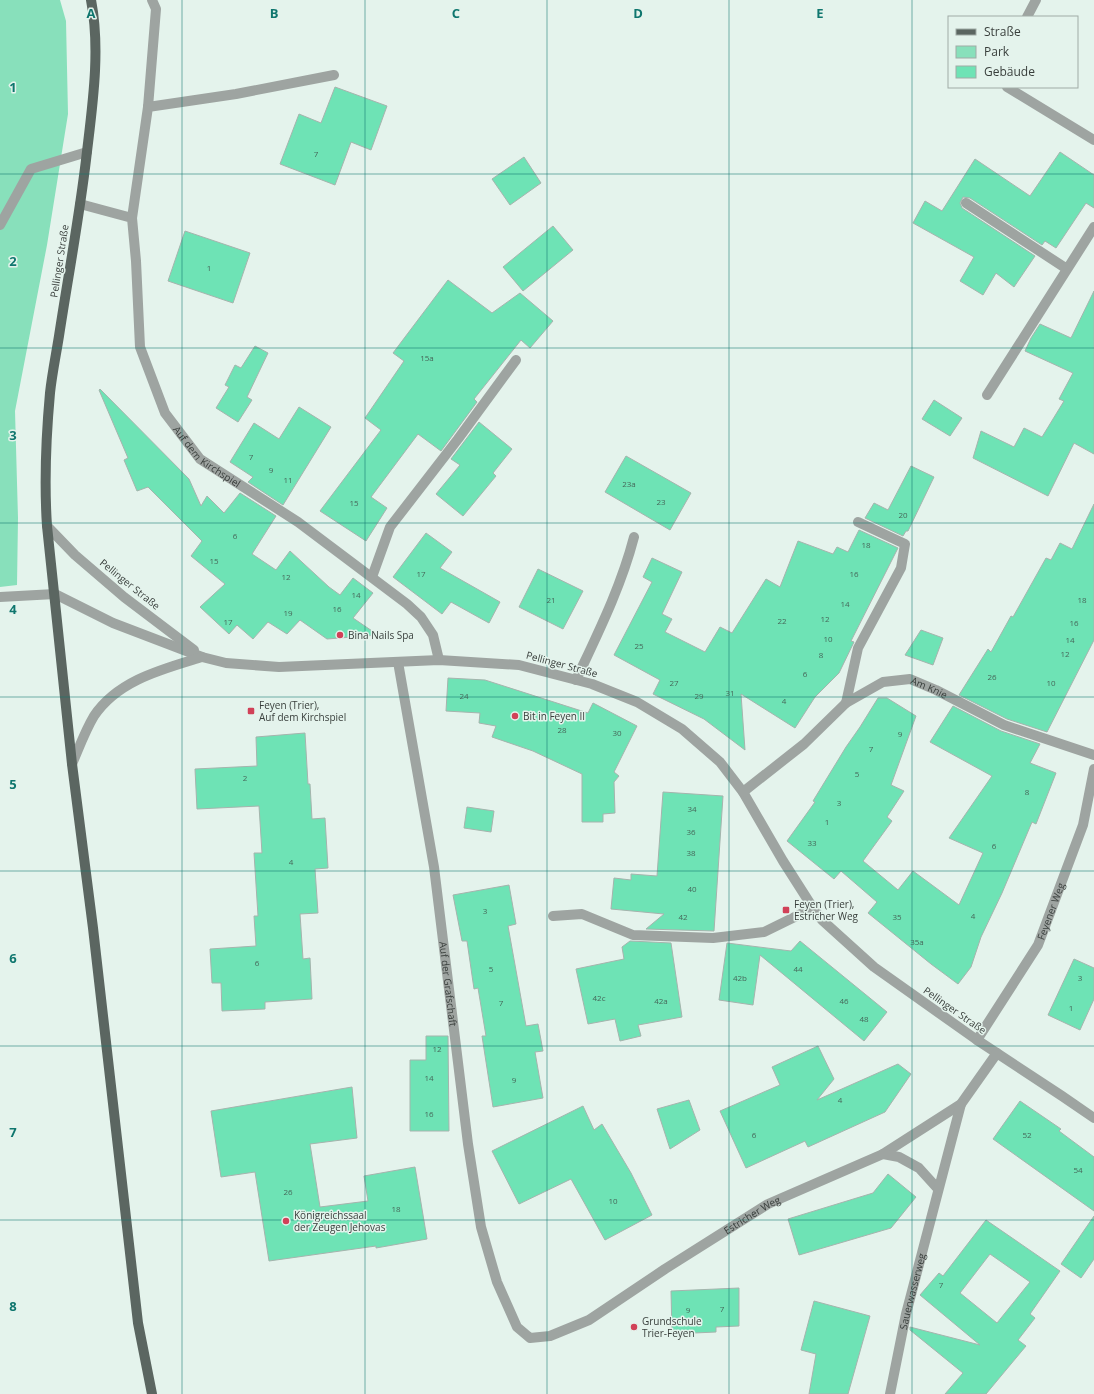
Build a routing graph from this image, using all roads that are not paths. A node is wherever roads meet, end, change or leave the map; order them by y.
1 (91, 0) edge
2 (152, 0) edge
3 (1036, 0) edge
4 (1027, 16) edge
5 (334, 75) dead end
6 (1009, 88) edge
7 (148, 107) junction
8 (1094, 140) edge
9 (87, 152) junction
10 (966, 203) dead end
11 (80, 204) junction
12 (132, 218) junction
13 (0, 225) edge
14 (1094, 227) edge
15 (1067, 269) junction
16 (516, 360) dead end
17 (987, 394) dead end
18 (858, 522) dead end
19 (47, 526) junction
20 (634, 537) dead end
21 (372, 578) junction
22 (55, 594) junction
23 (0, 597) edge
24 (202, 657) junction
25 (439, 660) junction
26 (398, 662) junction
27 (576, 680) junction
28 (846, 703) junction
29 (1094, 755) edge
30 (72, 764) junction
31 (1094, 769) edge
32 (743, 792) junction
33 (813, 908) junction
34 (553, 916) dead end
35 (977, 1040) junction
36 (997, 1053) junction
37 (961, 1104) junction
38 (1094, 1118) edge
39 (883, 1154) junction
40 (938, 1189) junction
41 (506, 1303) joint
42 (152, 1394) edge
43 (890, 1394) edge

1 - 9 main road, Pellinger Straße
2 - 7 street
3 - 4 street
5 - 7 street
6 - 8 street
7 - 12 street
9 - 11 main road, Pellinger Straße
9 - 13 street
10 - 15 street
11 - 12 street
11 - 19 main road, Pellinger Straße
12 - 21 street, Auf dem Kirchspiel
14 - 15 street
15 - 17 street
16 - 21 street
18 - 28 street
19 - 22 main road, Pellinger Straße
19 - 24 street, Pellinger Straße
20 - 27 street
21 - 25 street, Auf dem Kirchspiel
22 - 23 street, Pellinger Straße
22 - 24 street, Pellinger Straße
22 - 30 main road
24 - 26 street, Pellinger Straße
24 - 30 street
25 - 26 street, Pellinger Straße
25 - 27 street, Pellinger Straße
26 - 41 street, Auf der Grafschaft
27 - 32 street, Pellinger Straße
28 - 29 street, Am Knie
28 - 32 street, Am Knie
30 - 42 main road
31 - 35 street, Feyener Weg
32 - 33 street, Pellinger Straße
33 - 34 street
33 - 35 street, Pellinger Straße
35 - 36 street, Pellinger Straße
36 - 37 street, Estricher Weg
36 - 38 street, Pellinger Straße
37 - 39 street, Estricher Weg
37 - 40 street, Sauerwasserweg
39 - 40 street
39 - 41 street, Estricher Weg
40 - 43 street, Sauerwasserweg

